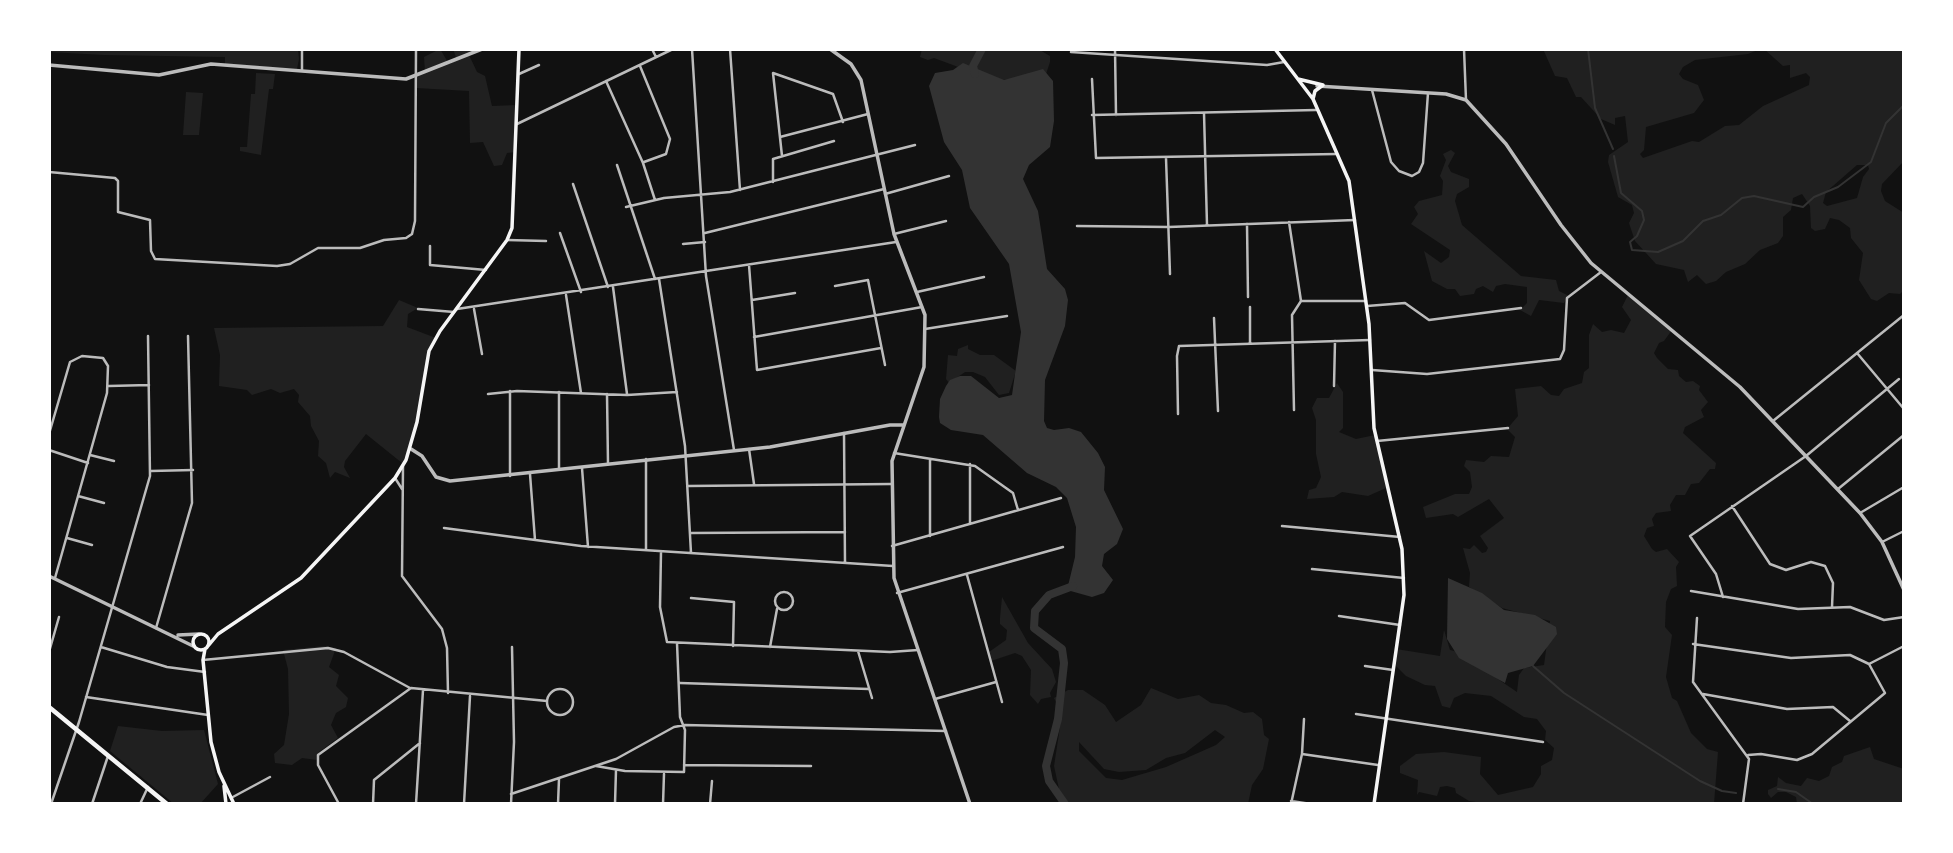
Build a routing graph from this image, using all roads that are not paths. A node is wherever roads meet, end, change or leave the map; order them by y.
1 (302, 49) edge
2 (416, 49) edge
3 (482, 49) edge
4 (519, 49) edge
5 (652, 49) edge
6 (673, 49) edge
7 (692, 49) edge
8 (730, 49) edge
9 (830, 49) edge
10 (1115, 49) edge
11 (1137, 49) edge
12 (1275, 49) edge
13 (1464, 49) edge
14 (1071, 52) dead end
15 (1117, 54) junction
16 (1136, 56) junction
17 (656, 57) junction
18 (1284, 62) junction
19 (49, 65) edge
20 (540, 65) dead end
21 (640, 66) junction
22 (302, 70) junction
23 (519, 74) junction
24 (416, 77) junction
25 (1092, 79) dead end
26 (1298, 79) junction
27 (606, 81) junction
28 (1323, 85) junction
29 (1317, 86) joint
30 (1371, 88) junction
31 (1307, 91) junction
32 (1428, 93) junction
33 (1313, 99) junction
34 (1466, 100) junction
35 (1318, 109) junction
36 (1204, 113) junction
37 (868, 114) junction
38 (1092, 115) junction
39 (1116, 115) junction
40 (843, 122) junction
41 (517, 124) junction
42 (780, 138) junction
43 (834, 141) dead end
44 (915, 145) dead end
45 (1338, 154) junction
46 (877, 155) junction
47 (782, 156) junction
48 (1166, 158) junction
49 (1205, 158) junction
50 (643, 163) junction
51 (617, 165) dead end
52 (49, 172) edge
53 (948, 176) dead end
54 (774, 182) junction
55 (573, 184) dead end
56 (740, 190) junction
57 (885, 191) junction
58 (702, 195) junction
59 (655, 200) junction
60 (631, 206) junction
61 (626, 207) dead end
62 (1355, 220) junction
63 (946, 221) dead end
64 (1289, 222) junction
65 (1247, 224) junction
66 (1207, 225) junction
67 (1077, 226) dead end
68 (1169, 227) junction
69 (560, 233) dead end
70 (705, 233) junction
71 (894, 234) junction
72 (507, 240) junction
73 (546, 241) dead end
74 (705, 242) junction
75 (897, 242) junction
76 (683, 244) dead end
77 (430, 246) dead end
78 (749, 265) junction
79 (486, 270) junction
80 (706, 271) junction
81 (1601, 272) junction
82 (1170, 274) dead end
83 (984, 277) dead end
84 (657, 279) junction
85 (835, 286) dead end
86 (611, 287) junction
87 (581, 292) junction
88 (917, 292) junction
89 (795, 293) dead end
90 (566, 294) junction
91 (1248, 298) dead end
92 (752, 300) junction
93 (1301, 300) junction
94 (1366, 303) junction
95 (922, 307) junction
96 (1250, 307) dead end
97 (418, 309) dead end
98 (474, 309) junction
99 (1521, 309) dead end
100 (456, 310) junction
101 (1904, 315) edge
102 (874, 316) junction
103 (1007, 316) dead end
104 (1214, 318) dead end
105 (925, 329) junction
106 (148, 336) dead end
107 (188, 336) dead end
108 (754, 337) junction
109 (1370, 340) junction
110 (1335, 341) junction
111 (1293, 342) junction
112 (1250, 343) junction
113 (1216, 345) junction
114 (881, 348) junction
115 (1857, 353) junction
116 (482, 354) dead end
117 (886, 365) dead end
118 (1372, 370) junction
119 (1899, 379) dead end
120 (149, 385) junction
121 (109, 386) junction
122 (1334, 386) dead end
123 (1887, 389) junction
124 (510, 391) junction
125 (559, 392) junction
126 (677, 392) junction
127 (581, 393) junction
128 (488, 394) dead end
129 (607, 394) junction
130 (627, 395) junction
131 (1904, 409) edge
132 (1294, 410) dead end
133 (1218, 411) dead end
134 (1178, 414) dead end
135 (1773, 421) junction
136 (904, 425) junction
137 (1508, 428) dead end
138 (844, 433) junction
139 (49, 435) edge
140 (1904, 435) edge
141 (1377, 442) junction
142 (749, 449) junction
143 (49, 450) edge
144 (411, 450) junction
145 (734, 450) junction
146 (894, 453) junction
147 (90, 455) junction
148 (686, 455) junction
149 (1805, 456) junction
150 (646, 459) junction
151 (930, 460) junction
152 (114, 461) dead end
153 (88, 463) junction
154 (608, 464) junction
155 (970, 464) junction
156 (403, 466) junction
157 (582, 468) junction
158 (193, 470) junction
159 (559, 470) junction
160 (151, 471) junction
161 (530, 474) junction
162 (510, 477) junction
163 (395, 478) junction
164 (844, 484) junction
165 (891, 484) junction
166 (754, 485) junction
167 (688, 486) junction
168 (1904, 487) edge
169 (1838, 489) junction
170 (403, 492) junction
171 (78, 496) junction
172 (1061, 498) dead end
173 (104, 503) dead end
174 (1732, 506) junction
175 (1018, 511) junction
176 (1860, 513) junction
177 (970, 524) junction
178 (1282, 526) dead end
179 (444, 528) dead end
180 (1904, 531) edge
181 (845, 532) junction
182 (691, 533) junction
183 (929, 536) junction
184 (1400, 537) junction
185 (66, 538) junction
186 (535, 540) junction
187 (1882, 542) junction
188 (92, 545) dead end
189 (892, 545) junction
190 (589, 547) junction
191 (1063, 547) dead end
192 (646, 551) junction
193 (661, 552) junction
194 (691, 554) junction
195 (845, 563) junction
196 (893, 566) junction
197 (1312, 569) dead end
198 (968, 575) junction
199 (49, 576) edge
200 (55, 578) junction
201 (1404, 578) junction
202 (1904, 590) edge
203 (1690, 591) dead end
204 (897, 593) junction
205 (1723, 597) junction
206 (691, 598) dead end
207 (113, 605) junction
208 (1832, 607) junction
209 (777, 609) junction
210 (1339, 616) dead end
211 (1904, 617) edge
212 (59, 618) dead end
213 (1697, 618) dead end
214 (1400, 625) junction
215 (156, 628) junction
216 (199, 634) junction
217 (218, 634) junction
218 (176, 635) junction
219 (205, 636) junction
220 (677, 643) junction
221 (1693, 644) junction
222 (193, 646) junction
223 (733, 646) junction
224 (1904, 646) edge
225 (101, 647) junction
226 (512, 647) dead end
227 (770, 647) junction
228 (207, 648) junction
229 (198, 650) junction
230 (918, 650) junction
231 (858, 651) junction
232 (49, 652) edge
233 (203, 660) junction
234 (1868, 664) junction
235 (1365, 666) dead end
236 (1393, 670) junction
237 (205, 672) junction
238 (997, 682) junction
239 (680, 683) junction
240 (411, 688) junction
241 (869, 689) junction
242 (423, 690) junction
243 (448, 693) junction
244 (470, 694) junction
245 (1701, 694) junction
246 (86, 697) junction
247 (513, 698) junction
248 (872, 698) dead end
249 (935, 699) junction
250 (547, 701) junction
251 (1002, 702) dead end
252 (49, 707) edge
253 (1356, 714) dead end
254 (208, 715) junction
255 (1304, 719) dead end
256 (1386, 719) junction
257 (1850, 722) junction
258 (685, 725) junction
259 (76, 729) junction
260 (946, 731) junction
261 (1543, 742) dead end
262 (420, 743) junction
263 (1302, 754) junction
264 (1748, 755) junction
265 (108, 756) junction
266 (596, 765) junction
267 (684, 765) junction
268 (1380, 765) junction
269 (811, 766) dead end
270 (616, 770) junction
271 (664, 774) junction
272 (270, 778) dead end
273 (559, 779) junction
274 (712, 782) dead end
275 (223, 784) junction
276 (148, 787) junction
277 (511, 794) junction
278 (231, 798) junction
279 (1291, 802) edge
280 (51, 804) edge
281 (92, 804) edge
282 (140, 804) edge
283 (167, 804) edge
284 (226, 804) edge
285 (233, 804) edge
286 (339, 804) edge
287 (373, 804) edge
288 (416, 804) edge
289 (464, 804) edge
290 (510, 804) edge
291 (558, 804) edge
292 (615, 804) edge
293 (663, 804) edge
294 (710, 804) edge
295 (970, 804) edge
296 (1311, 804) edge
297 (1374, 804) edge
298 (1743, 804) edge

1 - 22 street
2 - 24 street
3 - 24 street
4 - 23 main road
5 - 17 street
6 - 17 street
7 - 58 street
8 - 56 street
9 - 37 street
10 - 15 street
11 - 16 street
12 - 18 main road
13 - 34 street
14 - 15 street
15 - 16 street
15 - 39 street
16 - 18 street
17 - 21 street
18 - 26 main road
19 - 22 street
20 - 23 street
21 - 27 street
21 - 50 street
22 - 24 street
23 - 41 main road
24 - 52 street
25 - 38 street
26 - 28 main road
26 - 31 main road
27 - 41 street
27 - 50 street
28 - 29 street
28 - 30 street
28 - 33 main road
29 - 31 main road
30 - 32 street
30 - 32 street
31 - 33 main road
32 - 34 street
33 - 35 main road
34 - 81 street
35 - 36 street
35 - 45 main road
36 - 39 street
36 - 49 street
37 - 40 street
37 - 46 street
38 - 39 street
38 - 48 street
40 - 42 street
40 - 42 street
41 - 72 main road
42 - 47 street
43 - 47 street
44 - 46 street
45 - 49 street
45 - 62 main road
46 - 54 street
46 - 57 street
47 - 54 street
48 - 49 street
48 - 68 street
49 - 66 street
50 - 59 street
51 - 60 street
53 - 57 street
54 - 56 street
55 - 86 street
56 - 58 street
57 - 70 street
57 - 71 street
58 - 59 street
58 - 70 street
59 - 60 street
60 - 61 street
60 - 84 street
62 - 64 street
62 - 94 main road
63 - 71 street
64 - 65 street
64 - 93 street
65 - 66 street
65 - 91 street
66 - 68 street
67 - 68 street
68 - 82 street
69 - 87 street
70 - 74 street
71 - 75 street
72 - 73 street
72 - 79 main road
74 - 76 street
74 - 80 street
75 - 78 street
75 - 88 street
77 - 79 street
78 - 80 street
78 - 92 street
79 - 100 main road
80 - 84 street
80 - 145 street
81 - 118 street
81 - 135 street
83 - 88 street
84 - 86 street
84 - 126 street
85 - 102 street
86 - 87 street
86 - 130 street
87 - 90 street
88 - 95 street
89 - 92 street
90 - 98 street
90 - 127 street
92 - 108 street
93 - 94 street
93 - 111 street
94 - 99 street
94 - 109 main road
95 - 102 street
95 - 105 street
96 - 112 street
97 - 100 street
98 - 100 street
98 - 116 street
100 - 144 main road
101 - 115 street
102 - 108 street
102 - 114 street
103 - 105 street
104 - 113 street
105 - 136 street
106 - 120 street
107 - 158 street
108 - 114 street
109 - 110 street
109 - 118 main road
110 - 111 street
110 - 122 street
111 - 112 street
111 - 132 street
112 - 113 street
113 - 133 street
113 - 134 street
114 - 117 street
115 - 123 street
115 - 135 street
118 - 141 main road
119 - 123 street
120 - 121 street
120 - 160 street
121 - 139 street
121 - 147 street
123 - 131 street
123 - 149 street
124 - 125 street
124 - 128 street
124 - 162 street
125 - 127 street
125 - 159 street
126 - 130 street
126 - 148 street
127 - 129 street
129 - 130 street
129 - 154 street
135 - 149 street
136 - 138 street
136 - 146 street
137 - 141 street
138 - 142 street
138 - 164 street
140 - 169 street
141 - 184 main road
142 - 145 street
142 - 166 street
143 - 153 street
144 - 156 main road
144 - 162 street
145 - 148 street
146 - 151 street
146 - 165 street
147 - 152 street
147 - 153 street
148 - 150 street
148 - 167 street
149 - 169 street
149 - 174 street
150 - 154 street
150 - 192 street
151 - 155 street
151 - 183 street
153 - 171 street
154 - 157 street
155 - 175 street
155 - 177 street
156 - 163 main road
156 - 170 street
157 - 159 street
157 - 190 street
158 - 160 street
158 - 215 street
159 - 161 street
160 - 207 street
161 - 162 street
161 - 186 street
163 - 170 street
163 - 217 main road
164 - 165 street
164 - 166 street
164 - 181 street
165 - 189 street
166 - 167 street
167 - 182 street
168 - 176 street
169 - 176 street
170 - 243 street
171 - 173 street
171 - 185 street
172 - 175 street
174 - 205 street
174 - 208 street
175 - 177 street
176 - 187 street
177 - 183 street
178 - 184 street
179 - 186 street
180 - 187 street
181 - 182 street
181 - 195 street
182 - 194 street
183 - 189 street
184 - 201 main road
185 - 188 street
185 - 200 street
186 - 190 street
187 - 202 street
189 - 196 street
190 - 192 street
191 - 198 street
192 - 193 street
193 - 194 street
193 - 220 street
194 - 195 street
195 - 196 street
196 - 204 street
197 - 201 street
198 - 204 street
198 - 238 street
199 - 200 street
200 - 207 street
201 - 214 main road
203 - 205 street
204 - 230 street
205 - 208 street
206 - 223 street
207 - 215 street
207 - 225 street
208 - 211 street
209 - 209 street
209 - 227 street
210 - 214 street
212 - 232 street
213 - 221 street
214 - 236 main road
215 - 218 street
216 - 218 street
216 - 219 main road
216 - 222 main road
217 - 219 main road
217 - 228 main road
218 - 222 street
219 - 228 main road
220 - 223 street
220 - 239 street
221 - 234 street
221 - 245 street
222 - 229 main road
223 - 227 street
224 - 234 street
225 - 237 street
225 - 246 street
226 - 247 street
227 - 231 street
228 - 229 main road
228 - 233 main road
229 - 233 main road
230 - 231 street
230 - 249 street
231 - 241 street
233 - 237 main road
233 - 240 street
234 - 257 street
235 - 236 street
236 - 256 main road
237 - 254 main road
238 - 249 street
238 - 251 street
239 - 241 street
239 - 258 street
240 - 242 street
240 - 286 street
241 - 248 street
242 - 243 street
242 - 262 street
243 - 244 street
244 - 247 street
244 - 289 street
245 - 257 street
245 - 264 street
246 - 254 street
246 - 259 street
247 - 250 street
247 - 277 street
249 - 260 street
250 - 250 street
252 - 259 main road
253 - 256 street
254 - 275 main road
255 - 263 street
256 - 261 street
256 - 268 main road
257 - 264 street
258 - 260 street
258 - 266 street
258 - 267 street
259 - 265 main road
259 - 280 street
260 - 295 street
262 - 287 street
262 - 288 street
263 - 268 street
263 - 279 street
264 - 298 street
265 - 276 main road
265 - 281 street
266 - 270 street
266 - 273 street
267 - 269 street
267 - 271 street
268 - 297 main road
270 - 271 street
270 - 292 street
271 - 293 street
272 - 278 street
273 - 277 street
273 - 291 street
274 - 294 street
275 - 278 main road
275 - 284 main road
276 - 282 street
276 - 283 main road
277 - 290 street
278 - 285 main road
279 - 296 street

